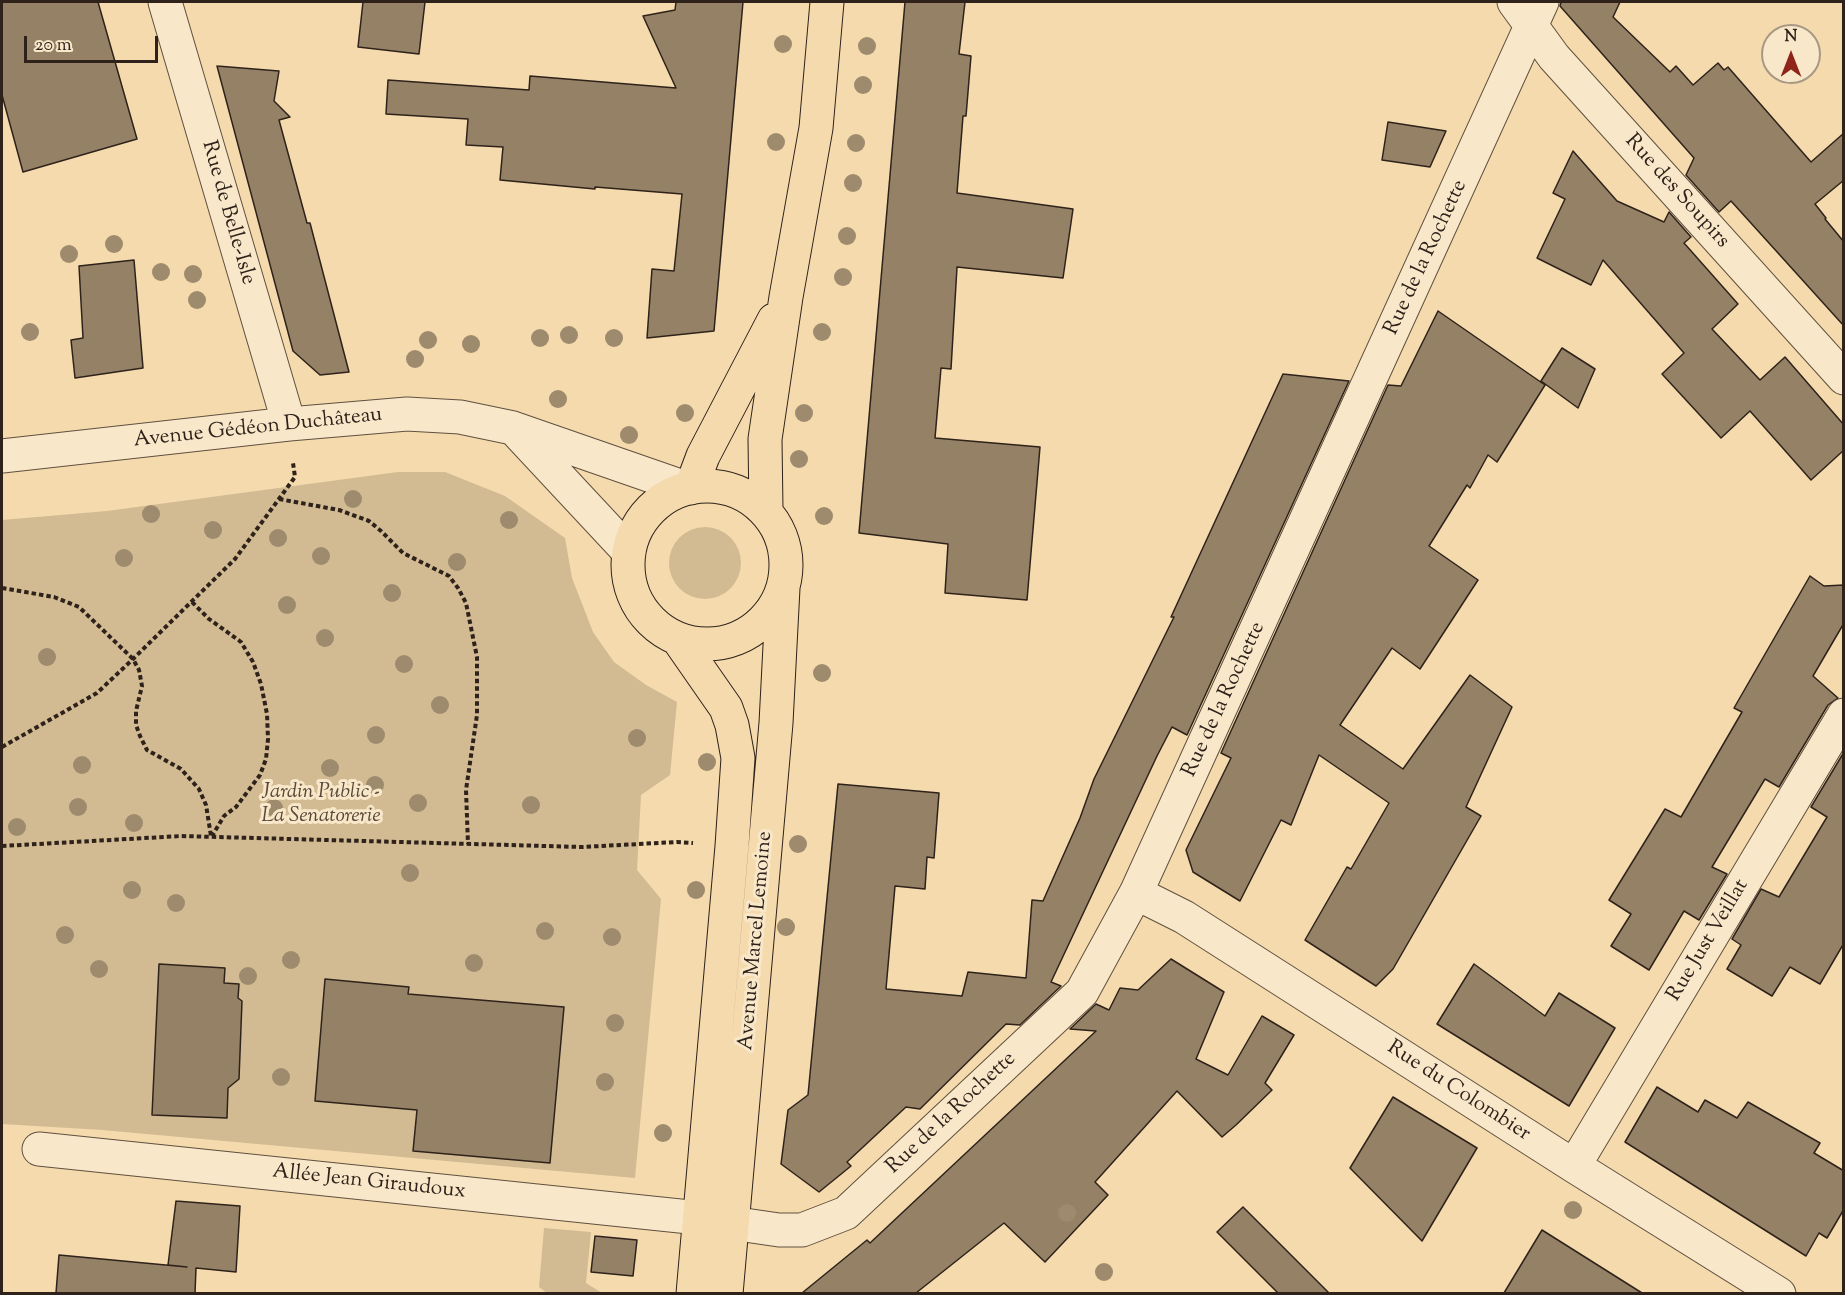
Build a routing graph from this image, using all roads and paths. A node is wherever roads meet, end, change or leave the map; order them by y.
1 (165, 2) edge
2 (826, 2) edge
3 (1529, 10) edge
4 (786, 297) junction
5 (1844, 378) edge
6 (289, 424) junction
7 (513, 428) junction
8 (2, 456) edge
9 (688, 488) junction
10 (279, 500) junction
11 (766, 510) junction
12 (628, 551) junction
13 (2, 588) edge
14 (783, 588) junction
15 (192, 602) junction
16 (678, 639) junction
17 (133, 659) junction
18 (1844, 715) edge
19 (2, 747) edge
20 (212, 836) junction
21 (468, 844) junction
22 (2, 846) edge
23 (732, 846) junction
24 (1136, 893) junction
25 (39, 1149) dead end
26 (1574, 1166) junction
27 (699, 1218) junction
28 (731, 1223) junction
29 (693, 1293) edge
30 (726, 1293) edge
31 (1779, 1293) edge

1 - 6 street, Rue de Belle-Isle
2 - 4 main road
3 - 5 street, Rue des Soupirs
3 - 24 street, Rue de la Rochette
4 - 9 main road
4 - 11 main road
6 - 7 street, Avenue Gédéon Duchâteau
6 - 8 street, Avenue Gédéon Duchâteau
6 - 10 path
7 - 9 street, Avenue Gédéon Duchâteau
7 - 12 street
9 - 11 main road
9 - 12 main road
10 - 15 path
10 - 21 path
11 - 14 main road
12 - 16 main road
13 - 17 path
14 - 16 main road
14 - 28 main road, Avenue Marcel Lemoine
15 - 17 path
15 - 20 path
16 - 23 main road, Avenue Marcel Lemoine
17 - 19 path
17 - 20 path
18 - 26 street, Rue Just Veillat
20 - 21 path
20 - 22 path
21 - 23 path
23 - 27 main road, Avenue Marcel Lemoine
24 - 26 street, Rue du Colombier
24 - 28 street, Rue de la Rochette
25 - 27 street, Allée Jean Giraudoux
26 - 31 street, Rue du Colombier
27 - 29 main road, Avenue Marcel Lemoine
28 - 30 main road, Avenue Marcel Lemoine

